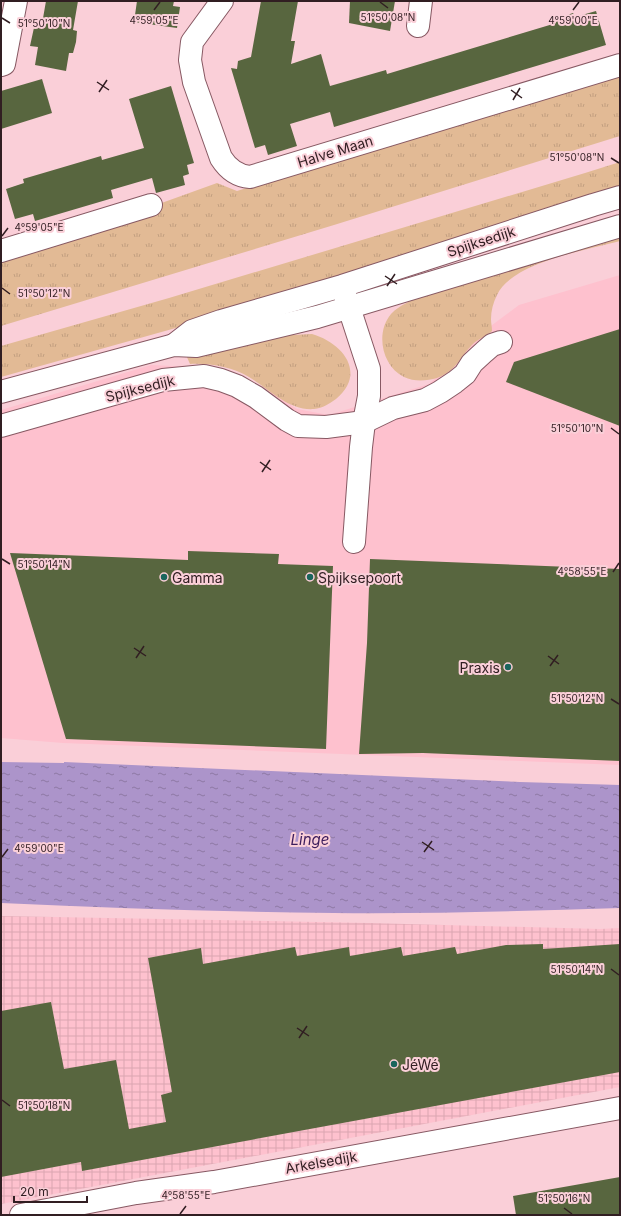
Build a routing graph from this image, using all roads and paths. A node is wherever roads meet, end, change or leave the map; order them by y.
1 (16, 1) edge
2 (222, 1) edge
3 (421, 1) edge
4 (418, 26) dead end
5 (1, 65) edge
6 (620, 65) edge
7 (620, 197) edge
8 (151, 205) dead end
9 (620, 226) edge
10 (1, 251) edge
11 (342, 286) junction
12 (350, 307) junction
13 (501, 342) dead end
14 (174, 345) junction
15 (1, 392) edge
16 (364, 422) junction
17 (1, 426) edge
18 (354, 542) dead end
19 (620, 1108) edge
20 (21, 1215) edge

1 - 5 main road
2 - 6 main road, Halve Maan
3 - 4 main road
7 - 11 main road, Spijksedijk
8 - 10 main road
9 - 12 main road, Spijksedijk
11 - 12 main road
11 - 14 main road, Spijksedijk
12 - 14 main road, Spijksedijk
12 - 16 main road
13 - 16 main road, Spijksedijk
14 - 15 main road, Spijksedijk
16 - 17 main road, Spijksedijk
16 - 18 main road
19 - 20 main road, Arkelsedijk

